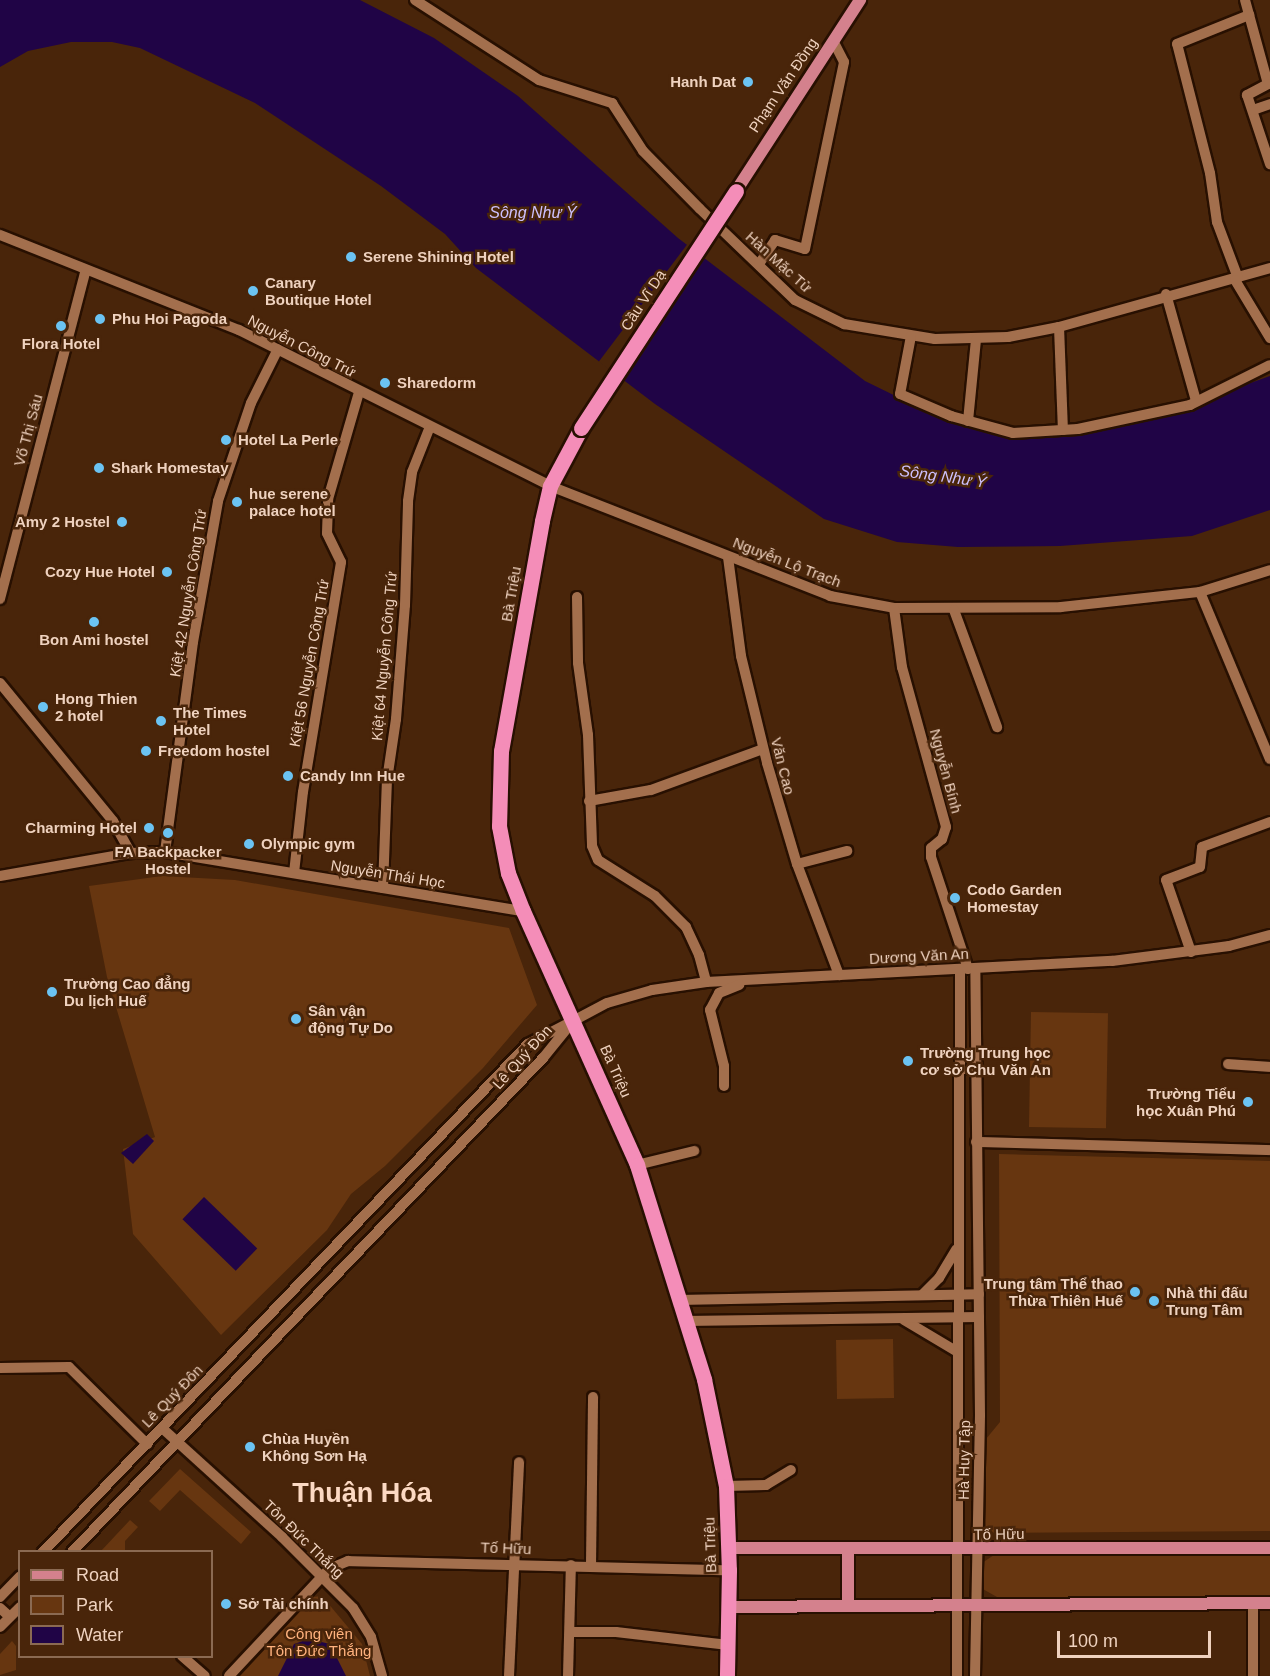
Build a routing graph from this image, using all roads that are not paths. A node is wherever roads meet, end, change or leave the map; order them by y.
1 (415, 0) edge
2 (860, 0) edge
3 (1245, 0) edge
4 (1249, 15) junction
5 (834, 42) junction
6 (1270, 104) edge
7 (1253, 110) junction
8 (1270, 164) edge
9 (736, 191) joint
10 (0, 235) edge
11 (759, 264) junction
12 (1270, 268) edge
13 (86, 270) junction
14 (1237, 279) junction
15 (1166, 294) junction
16 (1059, 327) junction
17 (911, 336) junction
18 (1270, 338) edge
19 (976, 339) junction
20 (278, 349) junction
21 (1270, 365) edge
22 (359, 392) junction
23 (1196, 402) junction
24 (968, 421) junction
25 (429, 429) junction
26 (1063, 430) junction
27 (550, 486) junction
28 (728, 557) junction
29 (1270, 570) edge
30 (1200, 592) junction
31 (577, 597) dead end
32 (0, 599) edge
33 (894, 608) junction
34 (954, 610) junction
35 (0, 683) edge
36 (997, 727) dead end
37 (763, 749) junction
38 (1270, 759) edge
39 (589, 801) junction
40 (1270, 822) edge
41 (848, 851) dead end
42 (165, 852) junction
43 (131, 853) junction
44 (797, 864) junction
45 (294, 873) junction
46 (0, 876) edge
47 (383, 888) junction
48 (523, 911) junction
49 (1270, 935) edge
50 (1191, 952) junction
51 (968, 969) junction
52 (839, 975) junction
53 (759, 978) junction
54 (706, 982) junction
55 (573, 1021) junction
56 (1228, 1064) dead end
57 (1270, 1067) edge
58 (959, 1077) junction
59 (976, 1077) junction
60 (724, 1086) dead end
61 (976, 1142) junction
62 (1270, 1150) edge
63 (694, 1151) dead end
64 (637, 1165) junction
65 (958, 1191) junction
66 (977, 1193) junction
67 (371, 1208) junction
68 (386, 1222) junction
69 (957, 1247) junction
70 (956, 1294) junction
71 (979, 1294) junction
72 (922, 1295) junction
73 (678, 1300) junction
74 (898, 1317) junction
75 (956, 1317) junction
76 (979, 1317) junction
77 (685, 1322) junction
78 (956, 1351) junction
79 (0, 1368) edge
80 (593, 1397) dead end
81 (162, 1428) junction
82 (177, 1441) junction
83 (147, 1444) junction
84 (519, 1462) dead end
85 (791, 1470) dead end
86 (726, 1486) junction
87 (729, 1548) junction
88 (849, 1548) junction
89 (1270, 1548) edge
90 (958, 1549) junction
91 (978, 1549) junction
92 (45, 1550) edge
93 (73, 1550) edge
94 (514, 1563) junction
95 (571, 1565) junction
96 (591, 1565) junction
97 (729, 1570) junction
98 (322, 1576) junction
99 (18, 1578) edge
100 (0, 1597) edge
101 (1253, 1603) junction
102 (1270, 1603) edge
103 (958, 1604) junction
104 (976, 1604) junction
105 (848, 1605) junction
106 (729, 1607) junction
107 (0, 1608) edge
108 (18, 1608) edge
109 (10, 1617) junction
110 (0, 1627) edge
111 (570, 1632) junction
112 (728, 1645) junction
113 (184, 1658) edge
114 (205, 1676) edge
115 (229, 1676) edge
116 (382, 1676) edge
117 (509, 1676) edge
118 (568, 1676) edge
119 (727, 1676) edge
120 (957, 1676) edge
121 (975, 1676) edge
122 (1253, 1676) edge

1 - 11 street, Hàn Mặc Tử
2 - 5 main road, Phạm Văn Đồng
3 - 4 street
4 - 7 street
4 - 14 street
5 - 9 main road, Phạm Văn Đồng
5 - 11 street
6 - 7 street
7 - 8 street
9 - 27 highway, Cầu Vĩ Dạ, bridge
10 - 13 street, Nguyễn Công Trứ
11 - 17 street, Hàn Mặc Tử
12 - 14 street, Hàn Mặc Tử
13 - 20 street, Nguyễn Công Trứ
13 - 32 street, Võ Thị Sáu
14 - 15 street, Hàn Mặc Tử
14 - 18 street
15 - 16 street, Hàn Mặc Tử
15 - 23 street
16 - 19 street, Hàn Mặc Tử
16 - 26 street
17 - 19 street, Hàn Mặc Tử
17 - 24 street
19 - 24 street
20 - 22 street, Nguyễn Công Trứ
20 - 42 street, Kiệt 42 Nguyễn Công Trứ
21 - 23 street
22 - 25 street, Nguyễn Công Trứ
22 - 45 street, Kiệt 56 Nguyễn Công Trứ
23 - 26 street
24 - 26 street
25 - 27 street, Nguyễn Công Trứ
25 - 47 street, Kiệt 64 Nguyễn Công Trứ
27 - 28 street, Nguyễn Lộ Trạch
27 - 48 highway, Bà Triệu
28 - 33 street, Nguyễn Lộ Trạch
28 - 37 street, Văn Cao
29 - 30 street, Nguyễn Lộ Trạch
30 - 34 street, Nguyễn Lộ Trạch
30 - 38 street
31 - 39 street
33 - 34 street, Nguyễn Lộ Trạch
33 - 51 street, Nguyễn Bính
34 - 36 street
35 - 43 street
37 - 39 street
37 - 44 street, Văn Cao
39 - 54 street
40 - 50 street
41 - 44 street
42 - 43 street, Nguyễn Thái Học
42 - 45 street, Nguyễn Thái Học
43 - 46 street, Nguyễn Thái Học
44 - 52 street, Văn Cao
45 - 47 street, Nguyễn Thái Học
47 - 48 street, Nguyễn Thái Học
48 - 55 highway, Bà Triệu
49 - 50 street, Dương Văn An
50 - 51 street, Dương Văn An
51 - 52 street, Dương Văn An
51 - 58 street, Hà Huy Tập
51 - 59 street, Hà Huy Tập
52 - 53 street, Dương Văn An
53 - 54 street, Dương Văn An
53 - 60 street
54 - 55 street, Dương Văn An
55 - 64 highway, Bà Triệu
55 - 67 street, Lê Quý Đôn
55 - 68 street, Lê Quý Đôn
56 - 57 street
58 - 59 street
58 - 65 street, Hà Huy Tập
59 - 61 street, Hà Huy Tập
61 - 62 street
61 - 66 street, Hà Huy Tập
63 - 64 street
64 - 73 highway, Bà Triệu
65 - 66 street
65 - 69 street, Hà Huy Tập
66 - 71 street, Hà Huy Tập
67 - 68 street
67 - 81 street, Lê Quý Đôn
68 - 82 street, Lê Quý Đôn
69 - 70 street, Hà Huy Tập
69 - 72 street, Hà Huy Tập
70 - 71 street
70 - 72 street
70 - 75 street, Hà Huy Tập
71 - 76 street, Hà Huy Tập
72 - 73 street
73 - 77 highway, Bà Triệu
74 - 75 street
74 - 77 street
74 - 78 street
75 - 76 street
75 - 78 street, Hà Huy Tập
76 - 91 street, Hà Huy Tập
77 - 86 highway, Bà Triệu
78 - 90 street, Hà Huy Tập
79 - 83 street
80 - 96 street
81 - 82 street, Tôn Đức Thắng
81 - 83 street, Lê Quý Đôn
82 - 93 street, Lê Quý Đôn
82 - 98 street, Tôn Đức Thắng
83 - 92 street, Lê Quý Đôn
84 - 94 street
85 - 86 street
86 - 87 highway, Bà Triệu
87 - 88 main road, Tố Hữu
87 - 97 highway, Bà Triệu
88 - 90 main road, Tố Hữu
88 - 105 main road
89 - 91 main road, Tố Hữu
90 - 91 main road, Tố Hữu
90 - 103 street, Hà Huy Tập
91 - 104 street, Hà Huy Tập
94 - 95 street, Tố Hữu
94 - 98 street, Tố Hữu
94 - 117 street
95 - 96 street, Tố Hữu
95 - 111 street
96 - 97 street, Tố Hữu
97 - 106 highway, Bà Triệu
98 - 115 street, Tố Hữu
98 - 116 street, Tôn Đức Thắng
99 - 100 street
101 - 102 main road
101 - 104 main road
101 - 122 street
103 - 104 main road
103 - 105 main road
103 - 120 street, Hà Huy Tập
104 - 121 street, Hà Huy Tập
105 - 106 main road
106 - 112 highway, Bà Triệu
107 - 109 street
108 - 109 street
109 - 110 street
111 - 112 street
111 - 118 street
112 - 119 highway, Bà Triệu
113 - 114 street

